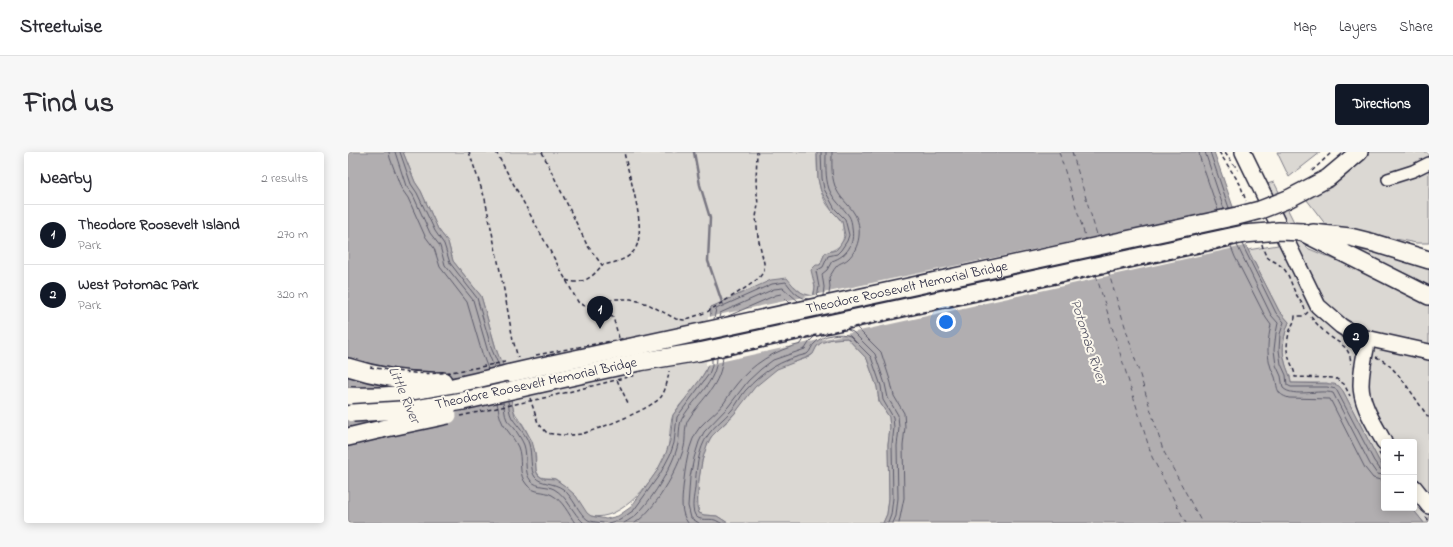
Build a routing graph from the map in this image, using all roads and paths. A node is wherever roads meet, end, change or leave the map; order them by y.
1 (470, 152) edge
2 (496, 152) edge
3 (542, 152) edge
4 (624, 152) edge
5 (757, 152) edge
6 (1219, 152) edge
7 (1243, 152) edge
8 (1255, 152) edge
9 (1332, 152) edge
10 (1341, 152) edge
11 (1359, 152) edge
12 (1429, 163) edge
13 (1312, 171) dead end
14 (1388, 179) dead end
15 (1293, 196) junction
16 (1247, 203) dead end
17 (1302, 232) junction
18 (1374, 243) junction
19 (1240, 244) dead end
20 (1261, 244) dead end
21 (1429, 248) edge
22 (1429, 260) edge
23 (602, 264) junction
24 (566, 280) junction
25 (1429, 296) edge
26 (1308, 312) junction
27 (603, 314) dead end
28 (1336, 322) junction
29 (1368, 339) junction
30 (620, 340) dead end
31 (1348, 350) dead end
32 (1429, 352) edge
33 (703, 355) junction
34 (1374, 356) dead end
35 (670, 366) dead end
36 (348, 367) edge
37 (515, 368) junction
38 (638, 374) dead end
39 (617, 380) junction
40 (528, 393) dead end
41 (348, 396) edge
42 (1351, 398) dead end
43 (628, 403) dead end
44 (350, 413) edge
45 (456, 417) dead end
46 (1429, 418) edge
47 (348, 437) edge
48 (1382, 439) edge
49 (1417, 491) edge
50 (1429, 506) edge

1 - 37 path
2 - 24 path
3 - 23 path
4 - 23 path
5 - 24 path
6 - 16 path
7 - 28 main road
8 - 28 main road
9 - 13 path
10 - 15 highway
11 - 15 highway, Theodore Roosevelt Memorial Bridge
12 - 14 lane
15 - 37 highway, Theodore Roosevelt Memorial Bridge, bridge
17 - 18 highway, Theodore Roosevelt Memorial Bridge
17 - 25 highway
17 - 33 highway, Theodore Roosevelt Memorial Bridge, bridge
18 - 21 highway
18 - 22 highway
19 - 33 path, bridge
20 - 26 path
23 - 24 path
26 - 31 path
26 - 42 path
27 - 30 path
28 - 29 main road
29 - 32 main road
29 - 48 main road
33 - 44 highway, Theodore Roosevelt Memorial Bridge, bridge
33 - 47 highway, Theodore Roosevelt Memorial Bridge, bridge
34 - 46 path
35 - 40 path
36 - 37 highway, Theodore Roosevelt Memorial Bridge
37 - 41 highway, Theodore Roosevelt Memorial Bridge
38 - 39 path, bridge
39 - 43 path
39 - 45 path, bridge
49 - 50 main road

